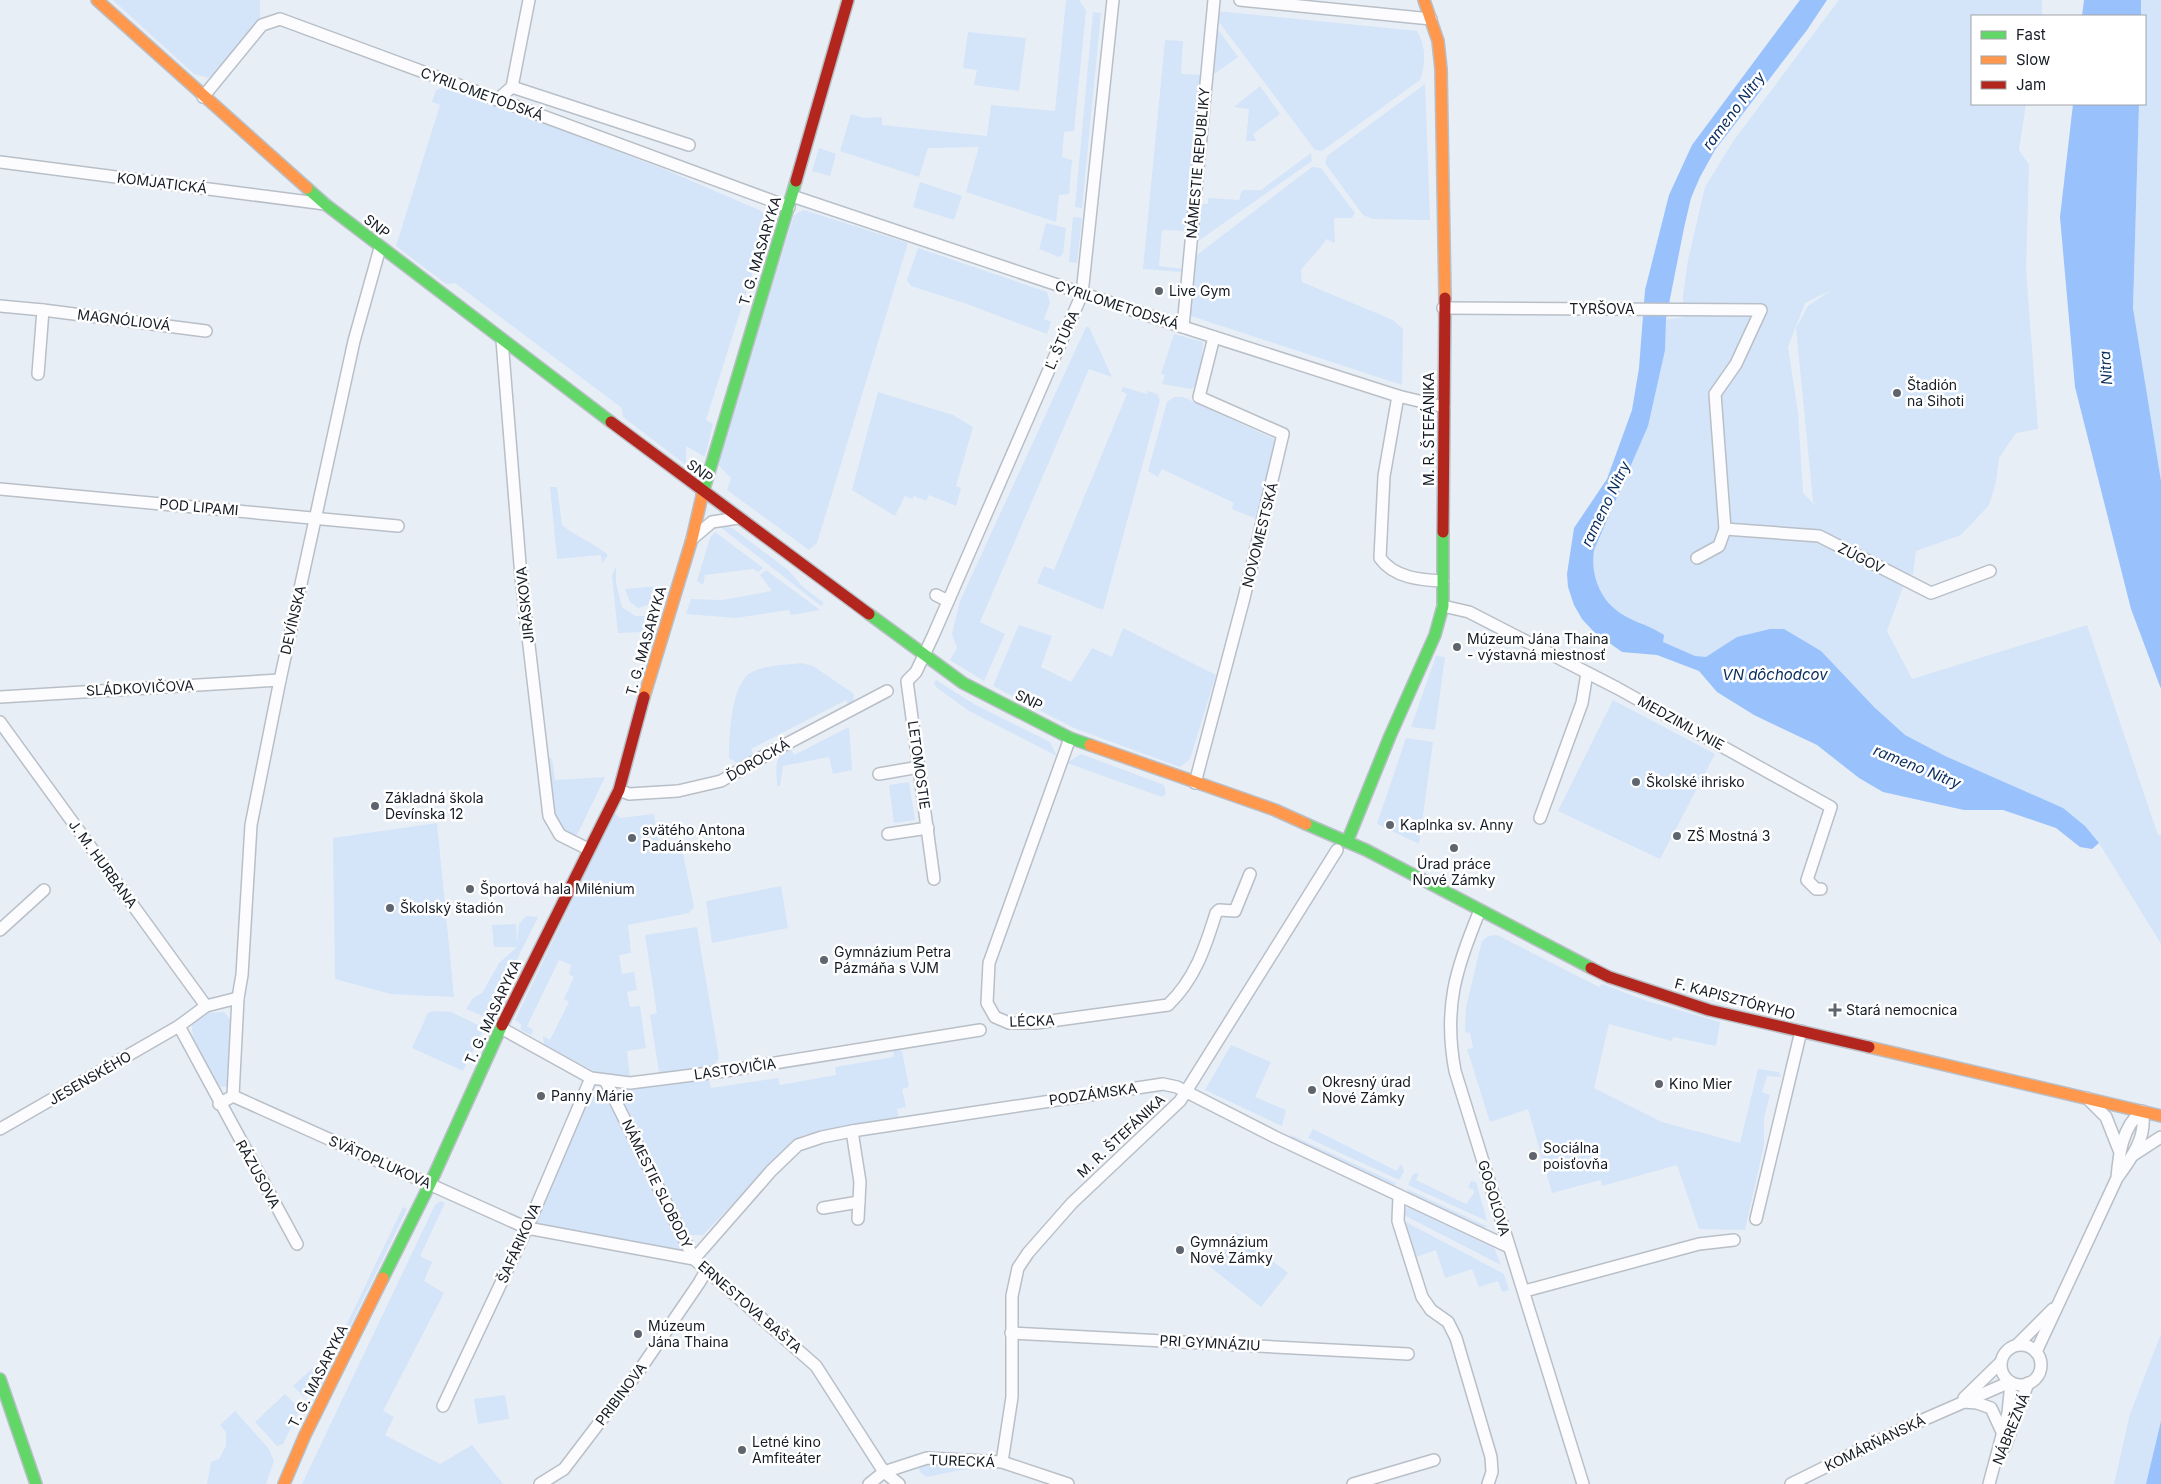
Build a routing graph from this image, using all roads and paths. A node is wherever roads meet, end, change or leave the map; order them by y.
1 (529, 0) edge
2 (848, 0) edge
3 (1113, 0) edge
4 (1214, 0) edge
5 (1240, 0) edge
6 (1424, 0) edge
7 (101, 4) edge
8 (1431, 19) junction
9 (512, 87) junction
10 (203, 97) junction
11 (498, 100) junction
12 (689, 145) dead end
13 (0, 162) edge
14 (790, 202) junction
15 (324, 204) junction
16 (380, 248) junction
17 (1082, 294) junction
18 (0, 306) edge
19 (1444, 308) junction
20 (43, 310) junction
21 (1183, 327) junction
22 (206, 331) dead end
23 (1214, 337) junction
24 (502, 340) junction
25 (38, 374) dead end
26 (1398, 396) junction
27 (1444, 407) junction
28 (0, 489) edge
29 (703, 492) junction
30 (316, 518) junction
31 (738, 518) junction
32 (398, 526) dead end
33 (1726, 528) junction
34 (692, 538) junction
35 (956, 552) dead end
36 (968, 557) junction
37 (1697, 558) dead end
38 (1990, 571) dead end
39 (1443, 581) junction
40 (936, 595) dead end
41 (948, 601) junction
42 (1443, 606) junction
43 (923, 656) junction
44 (1587, 673) junction
45 (280, 680) junction
46 (887, 691) dead end
47 (0, 697) edge
48 (0, 722) edge
49 (1070, 738) junction
50 (919, 768) junction
51 (879, 774) dead end
52 (1195, 783) junction
53 (619, 790) junction
54 (1540, 818) dead end
55 (928, 828) junction
56 (888, 834) dead end
57 (1347, 842) junction
58 (588, 849) junction
59 (1337, 850) dead end
60 (1250, 874) dead end
61 (934, 879) dead end
62 (1821, 889) dead end
63 (44, 890) dead end
64 (1480, 910) junction
65 (0, 930) edge
66 (238, 998) junction
67 (206, 1006) junction
68 (179, 1026) junction
69 (501, 1028) junction
70 (980, 1030) dead end
71 (1801, 1031) junction
72 (591, 1078) junction
73 (606, 1082) junction
74 (1186, 1092) junction
75 (233, 1096) junction
76 (2084, 1096) junction
77 (219, 1104) junction
78 (2142, 1111) junction
79 (2161, 1116) edge
80 (0, 1129) edge
81 (852, 1131) junction
82 (2161, 1137) edge
83 (2119, 1150) junction
84 (2133, 1156) junction
85 (2117, 1178) junction
86 (430, 1184) junction
87 (1399, 1196) junction
88 (859, 1202) junction
89 (823, 1208) dead end
90 (858, 1219) dead end
91 (1756, 1219) dead end
92 (527, 1228) junction
93 (1734, 1240) dead end
94 (297, 1244) dead end
95 (1509, 1247) junction
96 (694, 1259) junction
97 (706, 1269) junction
98 (1524, 1291) junction
99 (2056, 1306) junction
100 (1011, 1333) junction
101 (2017, 1345) junction
102 (2036, 1352) junction
103 (1408, 1354) dead end
104 (2000, 1364) junction
105 (0, 1379) edge
106 (2011, 1382) junction
107 (2028, 1383) junction
108 (1959, 1402) junction
109 (5, 1405) edge
110 (444, 1406) dead end
111 (2003, 1434) junction
112 (1434, 1460) dead end
113 (1002, 1462) junction
114 (884, 1472) junction
115 (1990, 1479) edge
116 (36, 1484) edge
117 (284, 1484) edge
118 (540, 1484) edge
119 (869, 1484) edge
120 (899, 1484) edge
121 (1068, 1484) edge
122 (1353, 1484) edge
123 (1488, 1484) edge
124 (1583, 1484) edge
125 (1791, 1484) edge

1 - 9 street
2 - 14 main road, T. G. MASARYKA
3 - 17 street, Ľ. ŠTÚRA
4 - 21 street, NÁMESTIE REPUBLIKY
5 - 8 street
6 - 8 main road, M. R. ŠTEFÁNIKA
7 - 10 main road, SNP
8 - 19 main road, M. R. ŠTEFÁNIKA
9 - 11 street
9 - 12 street
10 - 11 street, CYRILOMETODSKÁ
10 - 15 main road, SNP
11 - 14 street, CYRILOMETODSKÁ
13 - 15 street, KOMJATICKÁ
14 - 17 street, CYRILOMETODSKÁ
14 - 29 main road, T. G. MASARYKA
15 - 16 main road, SNP
16 - 24 main road, SNP
16 - 30 street, DEVÍNSKA
17 - 21 street, CYRILOMETODSKÁ
17 - 36 street, Ľ. ŠTÚRA
18 - 20 street, MAGNÓLIOVÁ
19 - 27 main road, M. R. ŠTEFÁNIKA
19 - 33 street, TYRŠOVA
20 - 22 street, MAGNÓLIOVÁ
20 - 25 street
21 - 23 street, CYRILOMETODSKÁ
23 - 26 street, CYRILOMETODSKÁ
23 - 52 street, NOVOMESTSKÁ
24 - 29 main road, SNP
24 - 58 street, JIRÁSKOVA
26 - 27 street, CYRILOMETODSKÁ
26 - 39 street
27 - 39 main road, M. R. ŠTEFÁNIKA
28 - 30 street, POD LIPAMI
29 - 31 main road, SNP
29 - 34 main road, T. G. MASARYKA
30 - 32 street, POD LIPAMI
30 - 45 street, DEVÍNSKA
31 - 34 street
31 - 43 main road, SNP
33 - 37 street
33 - 38 street, ZÚGOV
34 - 53 main road, T. G. MASARYKA
35 - 36 street
36 - 41 street, Ľ. ŠTÚRA
39 - 42 main road, M. R. ŠTEFÁNIKA
40 - 41 street
41 - 43 street, Ľ. ŠTÚRA
42 - 44 street, MEDZIMLYNIE
42 - 57 main road, M. R. ŠTEFÁNIKA
43 - 49 main road, SNP
43 - 50 street, LETOMOSTIE
44 - 54 street
44 - 62 street, MEDZIMLYNIE
45 - 47 street, SLÁDKOVIČOVA
45 - 66 street, DEVÍNSKA
46 - 53 street, ĎOROCKÁ
48 - 67 street, J. M. HURBANA
49 - 52 main road, SNP
49 - 60 street, LÉCKA
50 - 51 street
50 - 55 street, LETOMOSTIE
52 - 57 main road, SNP
53 - 58 main road, T. G. MASARYKA
55 - 56 street
55 - 61 street, LETOMOSTIE
57 - 64 main road, F. KAPISZTÓRYHO
58 - 69 main road, T. G. MASARYKA
59 - 74 street, M. R. ŠTEFÁNIKA
63 - 65 street
64 - 71 main road, F. KAPISZTÓRYHO
64 - 95 street, GOGOĽOVA
66 - 67 street
66 - 75 street, DEVÍNSKA
67 - 68 street, JESENSKÉHO
68 - 77 street, RÁZUSOVA
68 - 80 street, JESENSKÉHO
69 - 72 street, LASTOVIČIA
69 - 86 main road, T. G. MASARYKA
70 - 73 street, LASTOVIČIA
71 - 76 main road, F. KAPISZTÓRYHO
71 - 91 street
72 - 73 street, LASTOVIČIA
72 - 92 street, ŠAFÁRIKOVA
73 - 96 street, NÁMESTIE SLOBODY
74 - 81 street, PODZÁMSKA
74 - 87 street, PODZÁMSKA
74 - 100 street, M. R. ŠTEFÁNIKA
75 - 77 street
75 - 86 street, SVÄTOPLUKOVA
76 - 78 main road, F. KAPISZTÓRYHO
76 - 83 street
77 - 94 street, RÁZUSOVA
78 - 79 main road, F. KAPISZTÓRYHO
78 - 83 street
78 - 84 street
81 - 88 street
81 - 96 street, PODZÁMSKA
82 - 84 street
83 - 85 street
84 - 85 street
85 - 99 street, KOMÁRŇANSKÁ
86 - 92 street, SVÄTOPLUKOVA
86 - 117 main road, T. G. MASARYKA
87 - 95 street, PODZÁMSKA
87 - 123 street
88 - 89 street
88 - 90 street
92 - 96 street, ERNESTOVA BAŠTA
92 - 110 street, ŠAFÁRIKOVA
93 - 98 street
95 - 98 street, GOGOĽOVA
96 - 97 street, ERNESTOVA BAŠTA
97 - 114 street, ERNESTOVA BAŠTA
97 - 118 street, PRIBINOVA
98 - 124 street, GOGOĽOVA
99 - 101 street, KOMÁRŇANSKÁ
99 - 102 street, KOMÁRŇANSKÁ
100 - 103 street, PRI GYMNÁZIU
100 - 113 street, M. R. ŠTEFÁNIKA
101 - 102 street
101 - 104 street, KOMÁRŇANSKÁ
102 - 107 street
104 - 106 street
104 - 108 street, KOMÁRŇANSKÁ
105 - 109 main road
106 - 107 street, KOMÁRŇANSKÁ
106 - 108 street, KOMÁRŇANSKÁ
106 - 111 street, NÁBREŽNÁ
107 - 115 street, NÁBREŽNÁ
108 - 111 street
108 - 125 street, KOMÁRŇANSKÁ
109 - 116 main road
111 - 115 street, NÁBREŽNÁ
112 - 122 street
113 - 114 street, TURECKÁ
113 - 121 street, TURECKÁ
114 - 119 street
114 - 120 street, ERNESTOVA BAŠTA

